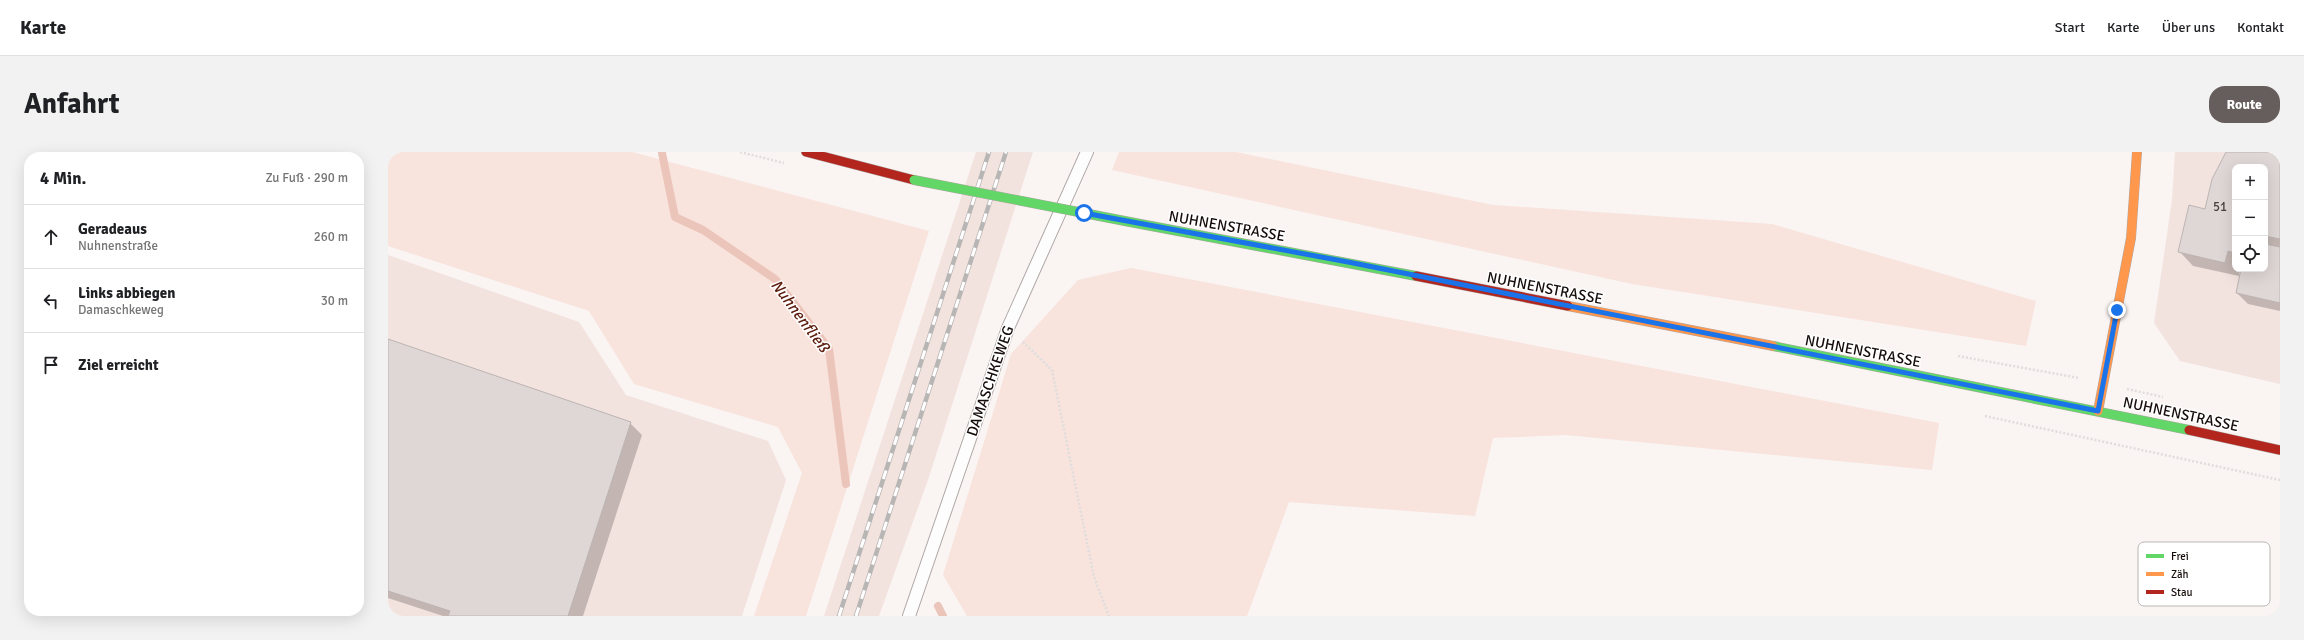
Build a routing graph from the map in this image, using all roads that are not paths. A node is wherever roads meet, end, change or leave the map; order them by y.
1 (806, 152) edge
2 (1087, 152) edge
3 (2137, 152) edge
4 (2098, 411) junction
5 (2280, 450) edge
6 (909, 616) edge

1 - 4 main road, NUHNENSTRASSE, bridge
2 - 6 lane, DAMASCHKEWEG
3 - 4 main road
4 - 5 main road, NUHNENSTRASSE

